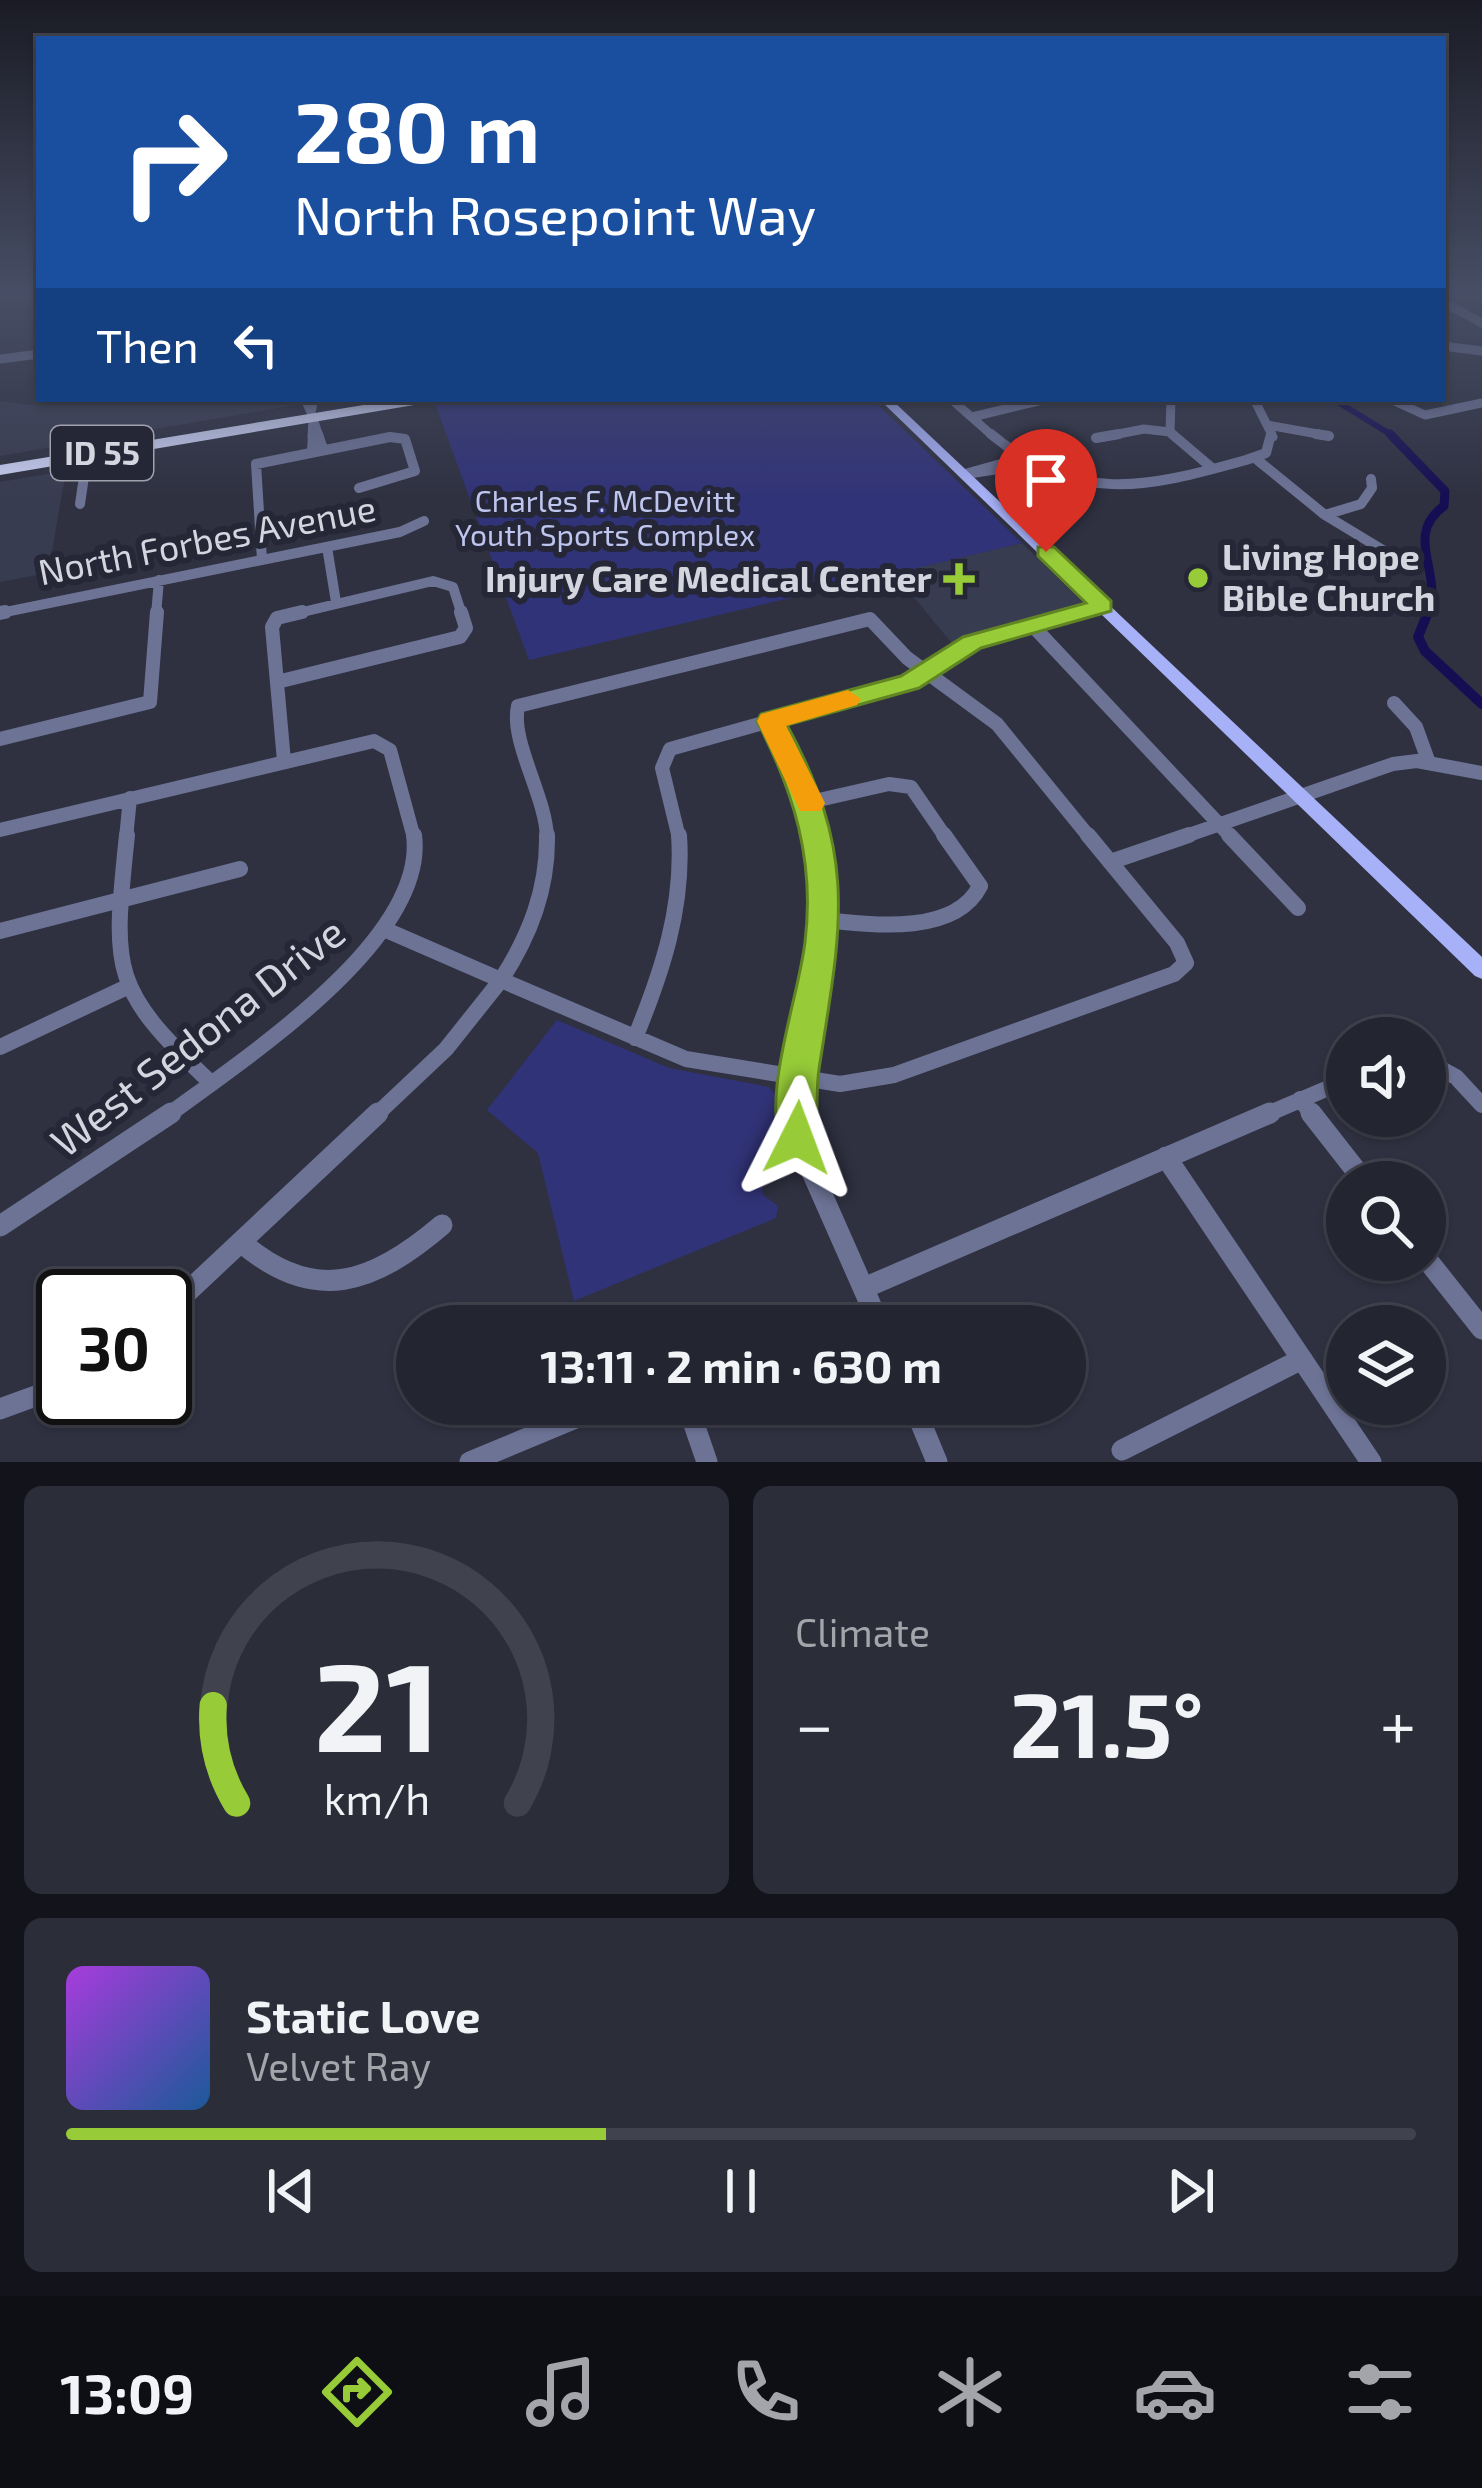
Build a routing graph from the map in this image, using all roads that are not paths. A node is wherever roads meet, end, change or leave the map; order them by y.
1 (360, 402) edge
2 (368, 402) edge
3 (383, 402) edge
4 (888, 402) edge
5 (954, 402) edge
6 (1033, 402) edge
7 (1171, 402) edge
8 (1256, 402) edge
9 (1397, 402) edge
10 (1482, 403) edge
11 (311, 407) edge
12 (971, 417) junction
13 (1267, 425) junction
14 (1170, 432) junction
15 (1329, 436) dead end
16 (1096, 438) dead end
17 (317, 450) junction
18 (87, 456) junction
19 (1255, 458) junction
20 (1023, 462) junction
21 (0, 467) edge
22 (1212, 468) junction
23 (965, 474) junction
24 (1371, 479) dead end
25 (359, 488) dead end
26 (80, 504) dead end
27 (1324, 515) junction
28 (424, 521) dead end
29 (327, 547) junction
30 (1391, 555) dead end
31 (262, 560) junction
32 (159, 580) junction
33 (336, 602) junction
34 (1102, 606) junction
35 (0, 613) edge
36 (1032, 625) junction
37 (930, 674) junction
38 (277, 682) junction
39 (1394, 704) dead end
40 (770, 721) junction
41 (0, 740) edge
42 (284, 761) junction
43 (1430, 764) junction
44 (1482, 773) edge
45 (1298, 794) junction
46 (130, 799) junction
47 (810, 802) junction
48 (1218, 824) junction
49 (0, 830) edge
50 (1110, 862) junction
51 (240, 869) dead end
52 (124, 897) junction
53 (1298, 908) dead end
54 (824, 920) junction
55 (386, 930) junction
56 (0, 931) edge
57 (1482, 970) edge
58 (502, 979) junction
59 (127, 987) junction
60 (635, 1038) junction
61 (0, 1047) edge
62 (1446, 1071) edge
63 (800, 1079) junction
64 (210, 1082) junction
65 (1326, 1089) edge
66 (1300, 1100) junction
67 (1482, 1105) edge
68 (1166, 1157) junction
69 (1349, 1161) edge
70 (442, 1225) dead end
71 (0, 1226) edge
72 (242, 1242) junction
73 (1444, 1281) edge
74 (192, 1288) edge
75 (864, 1288) junction
76 (871, 1305) edge
77 (1482, 1329) edge
78 (1302, 1358) junction
79 (36, 1396) edge
80 (0, 1409) edge
81 (559, 1425) edge
82 (694, 1425) edge
83 (922, 1425) edge
84 (1121, 1450) dead end
85 (470, 1462) edge
86 (706, 1462) edge
87 (937, 1462) edge
88 (1371, 1462) edge

1 - 11 highway, ID 55
2 - 11 highway
3 - 11 highway, ID 55
4 - 23 main road
5 - 12 street
6 - 12 street
7 - 14 street
8 - 13 street
9 - 10 street
11 - 17 street
11 - 18 highway, ID 55
11 - 21 highway, ID 55
12 - 20 street
13 - 15 street
13 - 19 street
14 - 16 street
14 - 22 street
17 - 25 street
17 - 31 street
18 - 21 highway, ID 55
18 - 26 street
19 - 22 street
19 - 27 street
20 - 22 street
20 - 23 street
23 - 34 main road
24 - 27 street
27 - 30 street
28 - 29 street, North Forbes Avenue
29 - 31 street, North Forbes Avenue
29 - 33 street
31 - 32 street, North Forbes Avenue
32 - 35 street, North Forbes Avenue
32 - 41 street
33 - 38 street
33 - 38 street
34 - 36 street
34 - 45 main road
36 - 37 street
36 - 48 street
37 - 40 street
37 - 50 street
37 - 58 street
38 - 42 street
39 - 43 street
40 - 47 street
40 - 60 street
42 - 46 street
42 - 55 street, West Sedona Drive
43 - 44 street
43 - 45 street
45 - 48 street
45 - 57 main road
46 - 49 street
46 - 52 street
47 - 54 street
47 - 54 street
48 - 50 street
48 - 53 street
50 - 63 street
51 - 52 street
52 - 56 street
52 - 59 street
54 - 63 street
55 - 58 street
55 - 64 street, West Sedona Drive
58 - 60 street
58 - 72 street
59 - 61 street
59 - 64 street
60 - 63 street
62 - 67 street
63 - 75 street
64 - 71 street, West Sedona Drive
65 - 66 street
66 - 68 street
66 - 69 street
68 - 75 street
68 - 78 street
70 - 72 street
72 - 74 street
73 - 77 street
75 - 76 street
78 - 84 street
78 - 88 street
79 - 80 street
81 - 85 street
82 - 86 street
83 - 87 street

